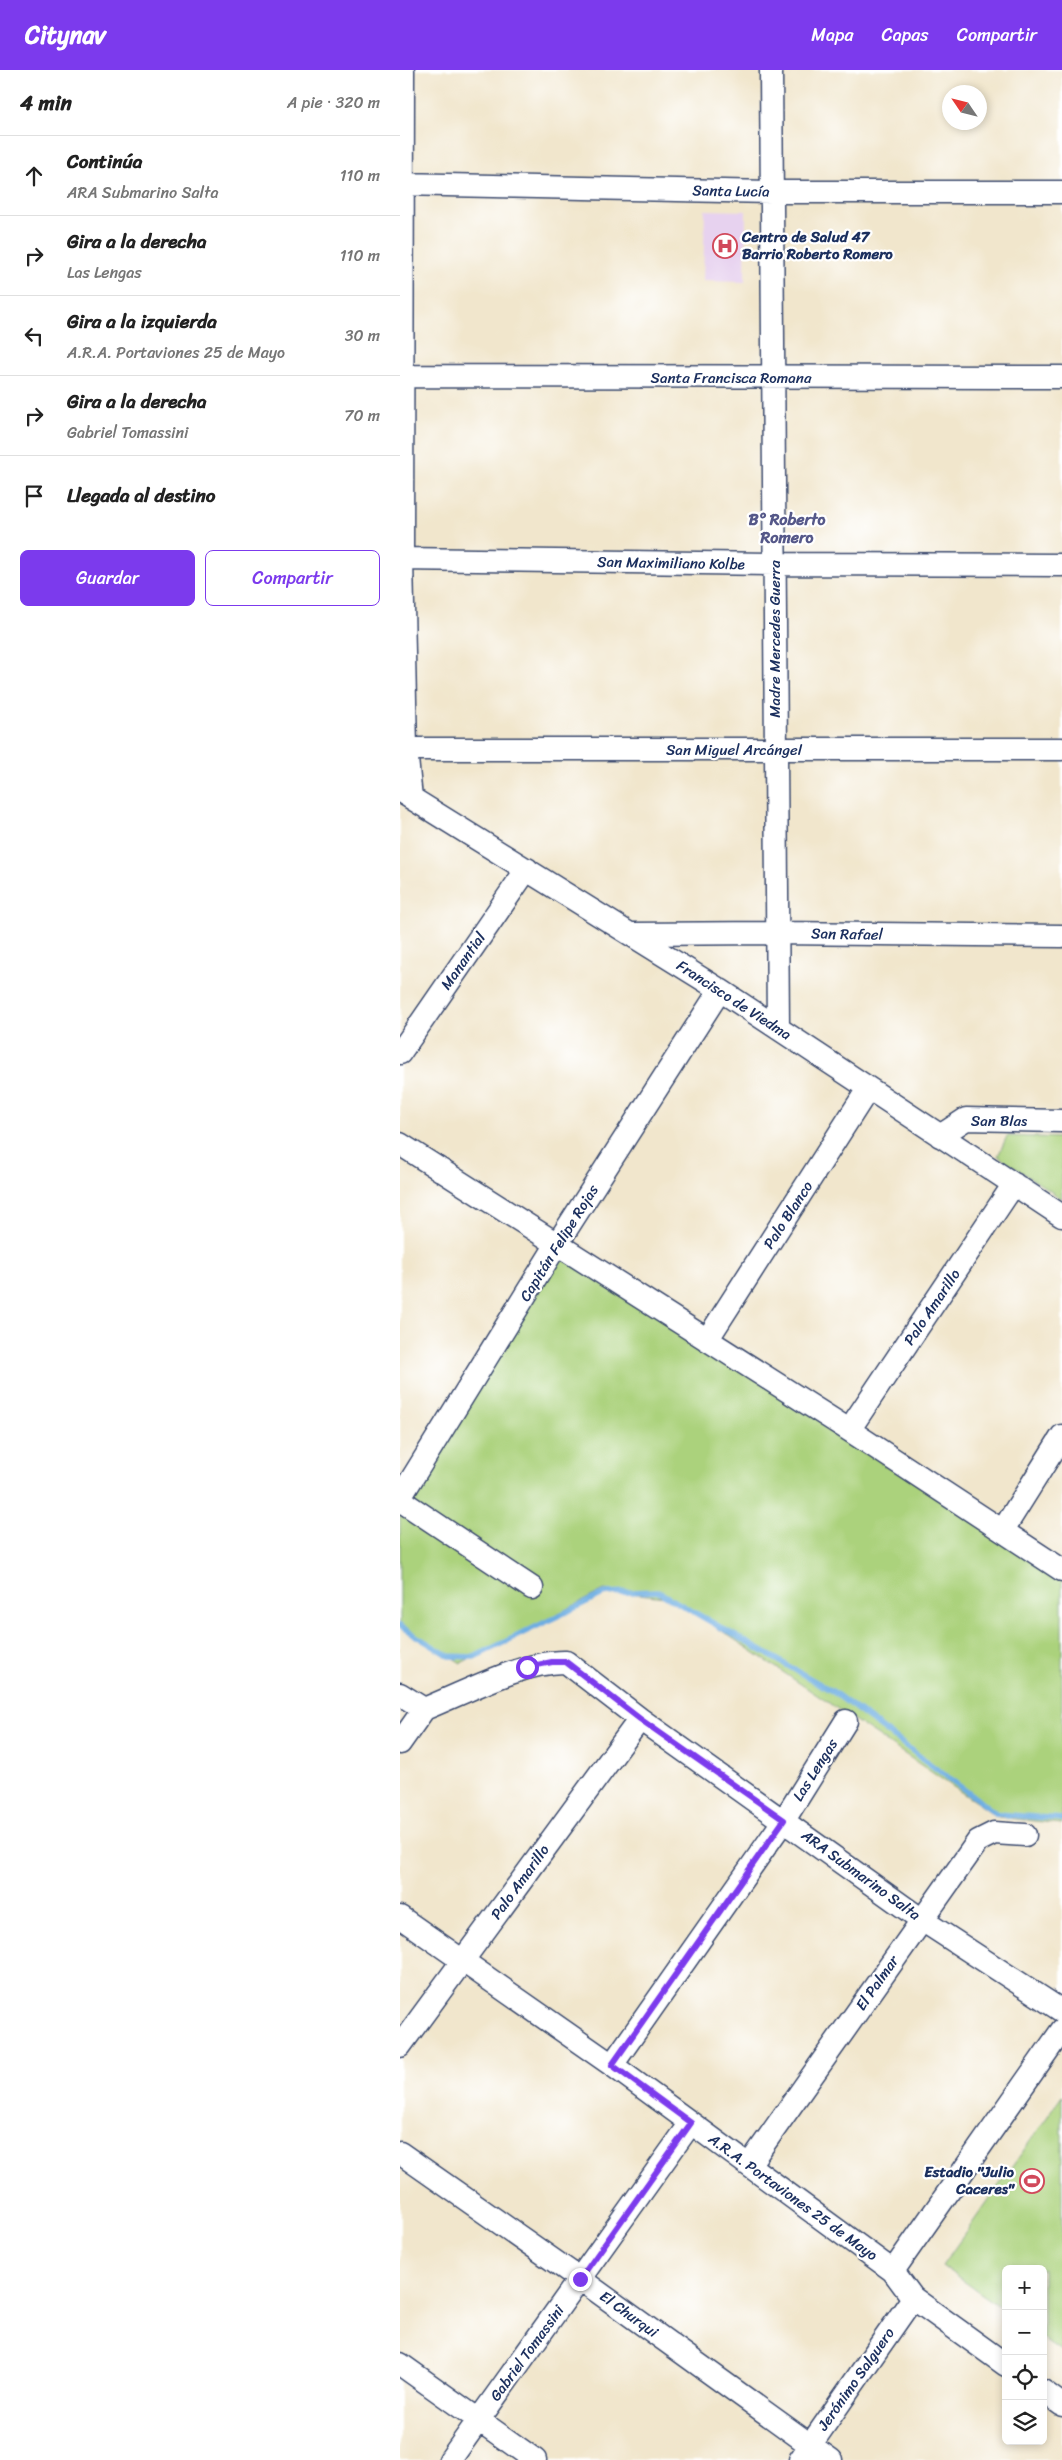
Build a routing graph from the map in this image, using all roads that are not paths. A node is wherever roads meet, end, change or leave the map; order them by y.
1 (403, 70) edge
2 (772, 70) edge
3 (402, 184) edge
4 (772, 192) junction
5 (1062, 192) edge
6 (402, 376) edge
7 (1062, 377) edge
8 (774, 378) junction
9 (401, 559) edge
10 (774, 564) junction
11 (1062, 565) edge
12 (1062, 749) edge
13 (403, 751) edge
14 (776, 751) junction
15 (405, 795) edge
16 (527, 869) junction
17 (777, 933) junction
18 (633, 934) junction
19 (1062, 936) edge
20 (720, 990) junction
21 (778, 1028) junction
22 (400, 1053) edge
23 (868, 1089) junction
24 (1062, 1122) edge
25 (940, 1136) junction
26 (400, 1144) edge
27 (1014, 1184) junction
28 (1062, 1216) edge
29 (557, 1244) junction
30 (707, 1340) junction
31 (849, 1430) junction
32 (1062, 1436) edge
33 (400, 1499) edge
34 (1002, 1530) junction
35 (1062, 1570) edge
36 (532, 1588) dead end
37 (400, 1694) edge
38 (424, 1709) junction
39 (640, 1719) junction
40 (846, 1721) dead end
41 (400, 1743) edge
42 (784, 1820) junction
43 (1025, 1835) dead end
44 (400, 1917) edge
45 (922, 1920) junction
46 (463, 1959) junction
47 (1062, 2011) edge
48 (1062, 2030) edge
49 (400, 2046) edge
50 (612, 2065) junction
51 (691, 2123) junction
52 (400, 2153) edge
53 (749, 2165) junction
54 (893, 2271) junction
55 (580, 2279) junction
56 (913, 2298) junction
57 (1002, 2362) edge
58 (400, 2364) edge
59 (1047, 2394) edge
60 (1062, 2405) edge
61 (479, 2420) junction
62 (805, 2453) edge
63 (450, 2460) edge
64 (535, 2460) edge
65 (831, 2460) edge

1 - 3 street
2 - 4 street, Madre Mercedes Guerra
3 - 4 street, Santa Lucía
3 - 6 street
4 - 5 street, Santa Lucía
4 - 8 street, Madre Mercedes Guerra
6 - 8 street, Santa Francisca Romana
6 - 9 street
7 - 8 street, Santa Francisca Romana
8 - 10 street, Madre Mercedes Guerra
9 - 10 street, San Maximiliano Kolbe
9 - 13 street
10 - 11 street, San Maximiliano Kolbe
10 - 14 street, Madre Mercedes Guerra
12 - 14 street, San Miguel Arcángel
13 - 14 street, San Miguel Arcángel
13 - 15 street
14 - 17 street, Madre Mercedes Guerra
15 - 16 street, Francisco de Viedma
16 - 18 street, Francisco de Viedma
16 - 22 street, Manantial
17 - 18 street, San Rafael
17 - 19 street, San Rafael
17 - 21 street, Madre Mercedes Guerra
18 - 20 street, Francisco de Viedma
20 - 21 street, Francisco de Viedma
20 - 29 street, Capitán Felipe Rojas
21 - 23 street, Francisco de Viedma
23 - 25 street, Francisco de Viedma
23 - 30 street, Palo Blanco
24 - 25 street, San Blas
25 - 27 street, Francisco de Viedma
26 - 29 street
27 - 28 street, Francisco de Viedma
27 - 31 street, Palo Amarillo
29 - 30 street
29 - 33 street, Capitán Felipe Rojas
30 - 31 street
31 - 34 street
32 - 34 street
33 - 36 street
34 - 35 street
37 - 38 street
38 - 39 street, ARA Submarino Salta
38 - 41 street
39 - 42 street, ARA Submarino Salta
39 - 46 street, Palo Amarillo
40 - 42 street, Las Lengas
42 - 45 street, ARA Submarino Salta
42 - 50 street, Las Lengas
43 - 45 street, El Palmar
44 - 46 street, A.R.A. Portaviones 25 de Mayo
45 - 47 street, ARA Submarino Salta
45 - 53 street, El Palmar
46 - 49 street, Palo Amarillo
46 - 50 street, A.R.A. Portaviones 25 de Mayo
48 - 54 street
50 - 51 street, A.R.A. Portaviones 25 de Mayo
51 - 53 street, A.R.A. Portaviones 25 de Mayo
51 - 55 street, Gabriel Tomassini
52 - 55 street, El Churqui
53 - 54 street, A.R.A. Portaviones 25 de Mayo
54 - 56 street, A.R.A. Portaviones 25 de Mayo
55 - 61 street, Gabriel Tomassini
55 - 62 street, El Churqui
56 - 57 street, A.R.A. Portaviones 25 de Mayo
56 - 62 street, Jerónimo Salguero
58 - 61 street
59 - 60 street
61 - 63 street, Gabriel Tomassini
61 - 64 street
62 - 65 street, El Churqui

